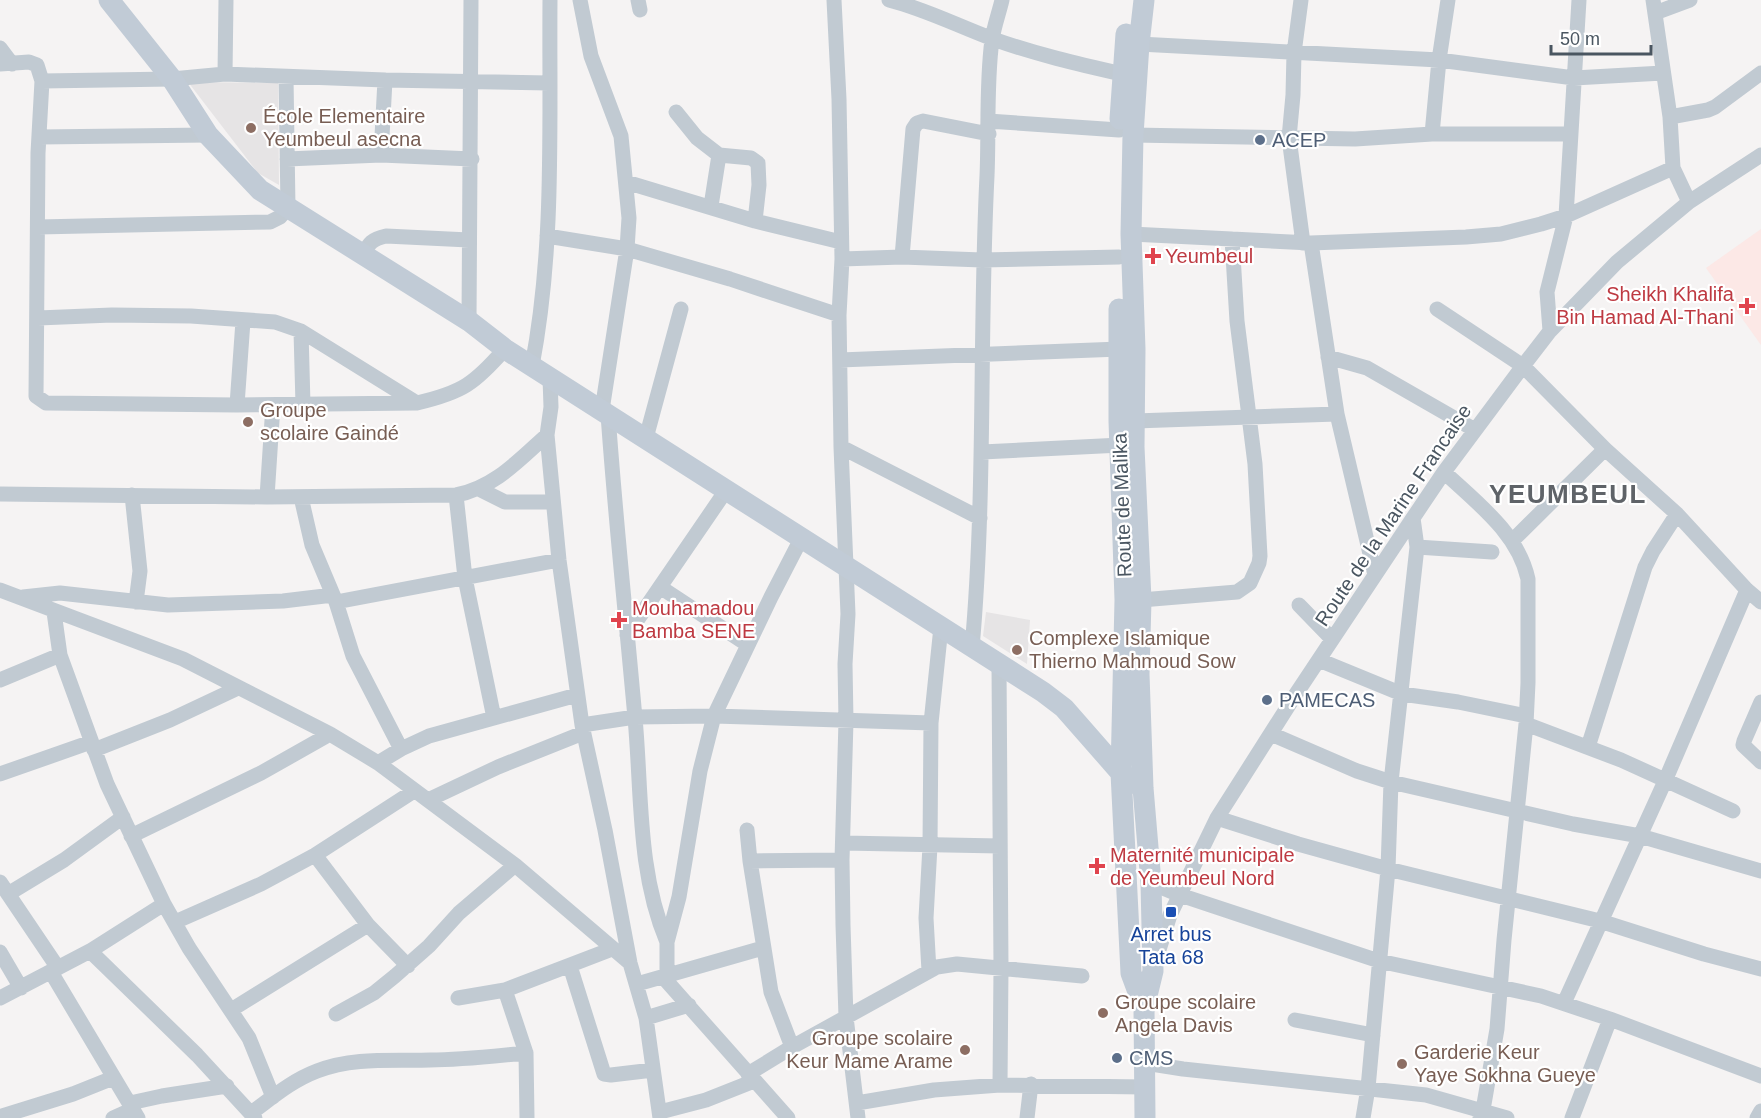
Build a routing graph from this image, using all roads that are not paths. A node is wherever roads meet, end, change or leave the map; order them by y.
1 (109, 0) edge
2 (226, 0) edge
3 (471, 0) edge
4 (550, 0) edge
5 (580, 0) edge
6 (834, 0) edge
7 (889, 0) edge
8 (1002, 0) edge
9 (1130, 0) edge
10 (1144, 0) edge
11 (1301, 0) edge
12 (1448, 0) edge
13 (1579, 0) edge
14 (1690, 0) edge
15 (1654, 6) edge
16 (992, 38) junction
17 (1139, 44) junction
18 (0, 48) edge
19 (1294, 53) junction
20 (1439, 60) junction
21 (6, 64) edge
22 (1663, 73) junction
23 (225, 74) junction
24 (1122, 74) junction
25 (1761, 74) edge
26 (286, 77) junction
27 (1574, 78) junction
28 (172, 79) junction
29 (385, 80) junction
30 (42, 81) junction
31 (470, 81) junction
32 (549, 83) junction
33 (676, 112) dead end
34 (1670, 117) junction
35 (988, 127) junction
36 (1126, 132) junction
37 (1432, 134) junction
38 (1571, 134) junction
39 (208, 135) junction
40 (39, 137) junction
41 (1289, 138) junction
42 (381, 155) junction
43 (719, 155) junction
44 (1761, 155) edge
45 (287, 159) junction
46 (472, 159) junction
47 (1673, 168) junction
48 (626, 182) junction
49 (1689, 202) junction
50 (711, 206) junction
51 (288, 208) junction
52 (1566, 216) junction
53 (755, 221) junction
54 (38, 227) junction
55 (1131, 234) junction
56 (547, 236) junction
57 (1232, 239) junction
58 (469, 240) junction
59 (841, 242) junction
60 (1307, 243) junction
61 (627, 249) junction
62 (363, 255) junction
63 (902, 257) junction
64 (1119, 257) junction
65 (842, 259) junction
66 (982, 260) junction
67 (681, 309) dead end
68 (1437, 309) dead end
69 (839, 315) junction
70 (38, 318) junction
71 (243, 321) junction
72 (469, 321) junction
73 (301, 331) junction
74 (1550, 331) junction
75 (505, 349) junction
76 (1120, 349) junction
77 (982, 355) junction
78 (1328, 357) junction
79 (840, 360) junction
80 (532, 366) junction
81 (1523, 366) junction
82 (550, 378) junction
83 (417, 403) junction
84 (237, 405) junction
85 (273, 405) junction
86 (303, 405) junction
87 (605, 412) junction
88 (1337, 414) junction
89 (1248, 419) junction
90 (1134, 421) junction
91 (1475, 429) junction
92 (547, 435) junction
93 (646, 438) junction
94 (1121, 445) junction
95 (840, 447) junction
96 (1605, 449) junction
97 (982, 452) junction
98 (1444, 472) junction
99 (479, 489) junction
100 (727, 489) junction
101 (2, 491) edge
102 (132, 495) junction
103 (456, 495) junction
104 (267, 497) junction
105 (301, 497) junction
106 (552, 502) junction
107 (1677, 514) junction
108 (980, 518) junction
109 (1413, 518) junction
110 (802, 537) junction
111 (1513, 540) junction
112 (1417, 547) junction
113 (1492, 552) dead end
114 (559, 560) junction
115 (845, 566) junction
116 (1375, 575) junction
117 (465, 578) junction
118 (660, 587) junction
119 (0, 590) edge
120 (1748, 590) junction
121 (22, 597) junction
122 (334, 599) junction
123 (1141, 600) junction
124 (136, 602) junction
125 (1761, 602) edge
126 (1299, 606) dead end
127 (54, 612) junction
128 (941, 627) junction
129 (627, 635) junction
130 (1332, 639) junction
131 (748, 645) junction
132 (972, 648) junction
133 (60, 656) junction
134 (1319, 660) junction
135 (999, 665) junction
136 (0, 680) edge
137 (238, 688) junction
138 (1402, 694) junction
139 (577, 695) junction
140 (1761, 702) edge
141 (714, 716) junction
142 (635, 717) junction
143 (494, 718) junction
144 (1526, 720) junction
145 (846, 721) junction
146 (931, 723) junction
147 (583, 729) junction
148 (330, 734) junction
149 (1271, 734) junction
150 (92, 746) junction
151 (1588, 747) junction
152 (400, 749) junction
153 (1761, 762) edge
154 (378, 763) junction
155 (1121, 773) junction
156 (0, 774) edge
157 (1665, 781) junction
158 (1391, 782) junction
159 (1143, 788) junction
160 (414, 791) junction
161 (428, 800) junction
162 (1516, 810) junction
163 (1733, 811) dead end
164 (123, 817) junction
165 (1217, 818) junction
166 (747, 830) dead end
167 (131, 836) junction
168 (1640, 836) junction
169 (843, 843) junction
170 (930, 846) junction
171 (1000, 846) junction
172 (315, 855) junction
173 (842, 860) junction
174 (750, 861) junction
175 (515, 865) junction
176 (1388, 869) junction
177 (1761, 871) edge
178 (1151, 883) junction
179 (4, 888) edge
180 (1180, 895) junction
181 (1509, 899) junction
182 (164, 904) junction
183 (1600, 921) junction
184 (175, 922) junction
185 (368, 924) junction
186 (667, 942) junction
187 (763, 948) junction
188 (612, 949) junction
189 (90, 951) junction
190 (0, 952) edge
191 (1379, 961) junction
192 (630, 963) junction
193 (408, 966) junction
194 (570, 966) junction
195 (1001, 968) junction
196 (1761, 969) edge
197 (54, 970) junction
198 (929, 970) junction
199 (1153, 972) junction
200 (665, 976) junction
201 (1082, 976) dead end
202 (637, 984) junction
203 (1500, 986) junction
204 (21, 988) junction
205 (505, 990) junction
206 (0, 998) edge
207 (458, 998) dead end
208 (1564, 1003) junction
209 (689, 1005) junction
210 (1144, 1008) junction
211 (231, 1010) junction
212 (336, 1014) dead end
213 (846, 1017) junction
214 (646, 1018) junction
215 (1610, 1019) junction
216 (1295, 1020) dead end
217 (1372, 1035) junction
218 (792, 1047) junction
219 (526, 1053) junction
220 (1145, 1063) junction
221 (654, 1070) junction
222 (1761, 1076) edge
223 (751, 1077) junction
224 (113, 1078) junction
225 (1000, 1084) junction
226 (1031, 1084) junction
227 (227, 1086) junction
228 (1145, 1087) junction
229 (1368, 1088) junction
230 (273, 1097) junction
231 (134, 1110) edge
232 (858, 1111) edge
233 (1761, 1111) edge
234 (1482, 1114) edge
235 (1, 1115) edge
236 (253, 1115) edge
237 (660, 1115) edge
238 (113, 1118) edge
239 (527, 1118) edge
240 (788, 1118) edge
241 (1027, 1118) edge
242 (1145, 1118) edge
243 (1363, 1118) edge
244 (1507, 1118) edge
245 (1572, 1118) edge
246 (1757, 1118) edge

1 - 28 main road
2 - 23 street
3 - 31 street
4 - 32 street
5 - 48 street
6 - 59 street
7 - 16 street
8 - 16 street
9 - 24 main road, Route de Malika
10 - 17 main road, Route de Malika
11 - 19 street
12 - 20 street
13 - 27 street
14 - 15 street
15 - 22 street
16 - 24 street
16 - 35 street
17 - 19 street
17 - 36 main road, Route de Malika
18 - 21 street
19 - 20 street
19 - 41 street
20 - 27 street
20 - 37 street
21 - 30 street
22 - 27 street
22 - 34 street
23 - 26 street
23 - 28 street
24 - 36 main road, Route de Malika
25 - 34 street
26 - 29 street
26 - 45 street
27 - 38 street
28 - 30 street
28 - 39 main road
29 - 31 street
29 - 42 street
30 - 40 street
31 - 32 street
31 - 46 street
32 - 56 street
33 - 43 street
34 - 47 street
35 - 36 street
35 - 63 street
35 - 66 street
36 - 41 street
36 - 55 main road, Route de Malika
36 - 64 main road, Route de Malika
37 - 38 street
37 - 41 street
38 - 52 street
39 - 40 street
39 - 51 main road
40 - 54 street
41 - 60 street
42 - 45 street
42 - 46 street
43 - 50 street
43 - 53 street
44 - 49 street, Route de la Marine Francaise
45 - 51 street
46 - 58 street
47 - 49 street
47 - 52 street
48 - 50 street
48 - 61 street
49 - 74 street, Route de la Marine Francaise
50 - 53 street
51 - 54 street
51 - 62 main road
52 - 60 street
52 - 74 street
53 - 59 street
54 - 70 street
55 - 57 street
55 - 90 main road, Route de Malika
56 - 61 street
56 - 80 street
57 - 60 street
57 - 89 street
58 - 62 street
58 - 72 street
59 - 65 street
60 - 78 street
61 - 69 street
61 - 87 street
62 - 72 main road
63 - 65 street
63 - 66 street
64 - 66 street
64 - 76 main road, Route de Malika
65 - 69 street
66 - 77 street
67 - 93 street
68 - 81 street
69 - 79 street
70 - 71 street
70 - 84 street
71 - 73 street
71 - 84 street
72 - 75 main road
73 - 83 street
73 - 86 street
74 - 81 street, Route de la Marine Francaise
75 - 80 main road
75 - 83 street
76 - 77 street
76 - 94 main road, Route de Malika
77 - 79 street
77 - 97 street
78 - 88 street
78 - 91 street
79 - 95 street
80 - 82 main road
81 - 91 street, Route de la Marine Francaise
81 - 96 street
82 - 87 main road
82 - 92 street
83 - 86 street
84 - 85 street
85 - 86 street
85 - 104 street
87 - 93 main road
87 - 129 street
88 - 89 street
88 - 116 street
89 - 90 street
89 - 123 street
90 - 123 main road, Route de Malika
91 - 98 street, Route de la Marine Francaise
92 - 99 street
92 - 106 street
93 - 100 main road
94 - 97 street
94 - 155 main road, Route de Malika
95 - 108 street
95 - 115 street
96 - 107 street
96 - 111 street
97 - 108 street
98 - 109 street, Route de la Marine Francaise
98 - 111 street
99 - 103 street
99 - 106 street
100 - 110 main road
100 - 118 street
101 - 102 street
102 - 104 street
102 - 124 street
103 - 105 street
103 - 117 street
104 - 105 street
105 - 122 street
106 - 114 street
107 - 120 street
107 - 151 street
108 - 132 street
109 - 112 street
109 - 116 street, Route de la Marine Francaise
110 - 115 main road
110 - 131 street
111 - 144 street
112 - 113 street
112 - 138 street
114 - 117 street
114 - 139 street
115 - 128 main road
115 - 145 street
116 - 130 street, Route de la Marine Francaise
117 - 122 street
117 - 143 street
118 - 129 street
118 - 131 street
119 - 121 street
120 - 125 street
120 - 157 street
121 - 124 street
121 - 127 street
122 - 124 street
122 - 152 street
123 - 159 main road, Route de Malika
126 - 130 street
127 - 133 street
127 - 137 street
128 - 132 main road
128 - 146 street
129 - 142 street
130 - 134 street, Route de la Marine Francaise
131 - 141 street
132 - 135 main road
133 - 136 street
133 - 150 street
134 - 138 street
134 - 149 street, Route de la Marine Francaise
135 - 155 main road
135 - 171 street
137 - 148 street
137 - 150 street
138 - 144 street
138 - 158 street
139 - 143 street
139 - 147 street
140 - 153 street
141 - 142 street
141 - 145 street
141 - 186 street
142 - 147 street
142 - 186 street
143 - 152 street
144 - 151 street
144 - 162 street
145 - 146 street
145 - 169 street
146 - 170 street
147 - 161 street
147 - 192 street
148 - 154 street
148 - 167 street
149 - 158 street
149 - 165 street, Route de la Marine Francaise
150 - 156 street
150 - 164 street
151 - 157 street
152 - 154 street
154 - 160 street
155 - 159 main road
155 - 210 main road, Route de Malika
157 - 163 street
157 - 168 street
158 - 162 street
158 - 176 street
159 - 178 main road, Route de Malika
160 - 161 street
160 - 172 street
161 - 175 street
162 - 168 street
162 - 181 street
164 - 167 street
164 - 179 street
165 - 176 street
165 - 180 street, Route de la Marine Francaise
166 - 174 street
167 - 182 street
168 - 177 street
168 - 183 street
169 - 170 street
169 - 173 street
170 - 171 street
170 - 198 street
171 - 195 street
172 - 184 street
172 - 185 street
173 - 174 street
173 - 213 street
174 - 187 street
175 - 188 street
175 - 193 street
176 - 181 street
176 - 191 street
178 - 180 street
178 - 199 main road, Route de Malika
179 - 197 street
180 - 191 street
180 - 199 street, Route de la Marine Francaise
181 - 183 street
181 - 203 street
182 - 184 street
182 - 189 street
183 - 196 street
183 - 208 street
184 - 211 street
185 - 193 street
185 - 211 street
186 - 200 street
187 - 200 street
187 - 218 street
188 - 192 street
188 - 194 street
189 - 197 street
189 - 227 street
190 - 204 street
191 - 203 street
191 - 217 street
192 - 202 street
193 - 212 street
194 - 205 street
194 - 221 street
195 - 198 street
195 - 201 street
195 - 225 street
197 - 204 street
197 - 224 street
198 - 213 street
199 - 210 main road, Route de Malika
200 - 202 street
200 - 209 street
202 - 214 street
203 - 208 street
203 - 234 street
204 - 206 street
205 - 207 street
205 - 219 street
208 - 215 street
209 - 214 street
209 - 223 street
210 - 220 main road, Route de Malika
211 - 230 street
213 - 218 street
213 - 232 street
214 - 221 street
215 - 222 street
215 - 245 street
216 - 217 street
217 - 229 street
218 - 223 street
219 - 230 street
219 - 239 street
220 - 228 main road, Route de Malika
220 - 229 street
221 - 237 street
223 - 237 street
223 - 240 street
224 - 231 street
224 - 235 street
225 - 226 street
225 - 232 street
226 - 228 street
226 - 241 street
227 - 231 street
227 - 236 street
228 - 242 main road, Route de Malika
229 - 234 street
229 - 243 street
230 - 236 street
231 - 238 street
233 - 246 street
234 - 244 street

